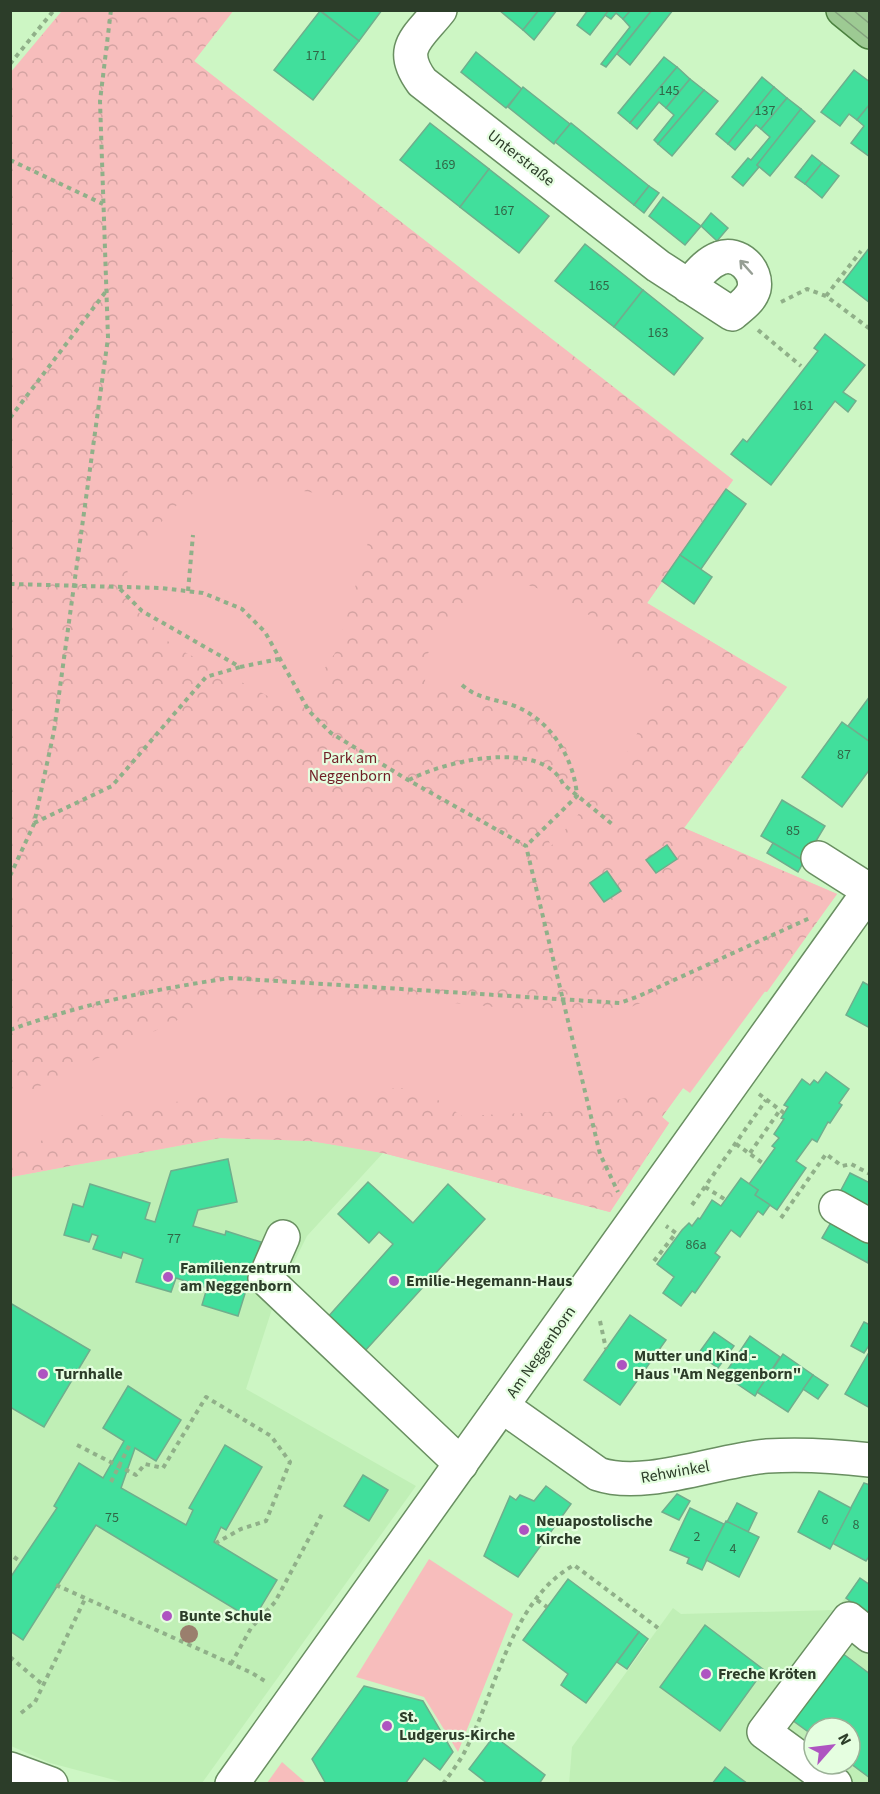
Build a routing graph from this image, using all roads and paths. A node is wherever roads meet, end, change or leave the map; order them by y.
1 (54, 10) edge
2 (111, 10) edge
3 (440, 10) edge
4 (10, 64) edge
5 (10, 160) edge
6 (103, 204) junction
7 (861, 251) dead end
8 (688, 286) junction
9 (108, 289) junction
10 (826, 296) junction
11 (777, 305) dead end
12 (745, 318) junction
13 (870, 329) edge
14 (801, 366) dead end
15 (10, 418) edge
16 (193, 535) dead end
17 (10, 584) edge
18 (72, 586) junction
19 (119, 589) junction
20 (188, 591) junction
21 (279, 659) junction
22 (240, 667) junction
23 (462, 685) dead end
24 (408, 780) junction
25 (577, 796) junction
26 (34, 824) junction
27 (612, 824) dead end
28 (526, 846) junction
29 (818, 858) dead end
30 (10, 876) edge
31 (869, 891) edge
32 (784, 930) dead end
33 (562, 998) junction
34 (10, 1030) edge
35 (760, 1095) dead end
36 (766, 1100) junction
37 (736, 1144) junction
38 (750, 1154) junction
39 (764, 1164) dead end
40 (870, 1174) edge
41 (705, 1186) junction
42 (617, 1192) dead end
43 (726, 1200) dead end
44 (692, 1205) dead end
45 (836, 1207) dead end
46 (782, 1218) dead end
47 (870, 1226) edge
48 (669, 1228) dead end
49 (283, 1237) dead end
50 (654, 1261) dead end
51 (502, 1406) junction
52 (130, 1444) dead end
53 (77, 1445) dead end
54 (870, 1460) edge
55 (461, 1464) junction
56 (119, 1467) junction
57 (111, 1482) dead end
58 (323, 1512) dead end
59 (216, 1543) dead end
60 (14, 1557) dead end
61 (21, 1562) dead end
62 (56, 1585) dead end
63 (86, 1599) junction
64 (537, 1600) junction
65 (547, 1607) dead end
66 (658, 1628) dead end
67 (870, 1636) edge
68 (10, 1657) edge
69 (231, 1664) junction
70 (305, 1683) junction
71 (42, 1684) junction
72 (21, 1713) dead end
73 (10, 1769) edge
74 (51, 1784) edge
75 (232, 1784) edge
76 (443, 1784) edge
77 (835, 1784) edge

1 - 4 path
2 - 6 path
3 - 8 street, Unterstraße
5 - 6 path
6 - 9 path
7 - 10 path
8 - 12 street, Unterstraße
12 -> 8 street
9 - 15 path
9 - 18 path
10 - 11 path
10 - 13 path
12 - 14 path
16 - 20 path
17 - 18 path
18 - 19 path
18 - 26 path
19 - 20 path
19 - 22 path
20 - 21 path
21 - 22 path
21 - 24 path
22 - 26 path
23 - 25 path
24 - 25 path
24 - 28 path
25 - 27 path
25 - 28 path
26 - 30 path
28 - 33 path
29 - 31 street
31 - 51 street, Am Neggenborn
32 - 33 path
33 - 34 path
33 - 42 path
35 - 36 path
36 - 37 path
36 - 38 path
37 - 38 path
37 - 41 path
38 - 39 path
40 - 46 path
41 - 43 path
41 - 44 path
45 - 47 street
48 - 50 path
49 - 55 street
51 - 54 street, Rehwinkel
51 - 55 street, Am Neggenborn
52 - 56 path
53 - 56 path
55 - 70 street, Am Neggenborn
56 - 57 path
56 - 59 path
58 - 69 path
60 - 61 path
62 - 63 path
63 - 69 path
63 - 71 path
64 - 65 path
64 - 66 path
64 - 76 path
67 - 77 street
68 - 71 path
69 - 70 path
70 - 75 street, Am Neggenborn
71 - 72 path
73 - 74 street

